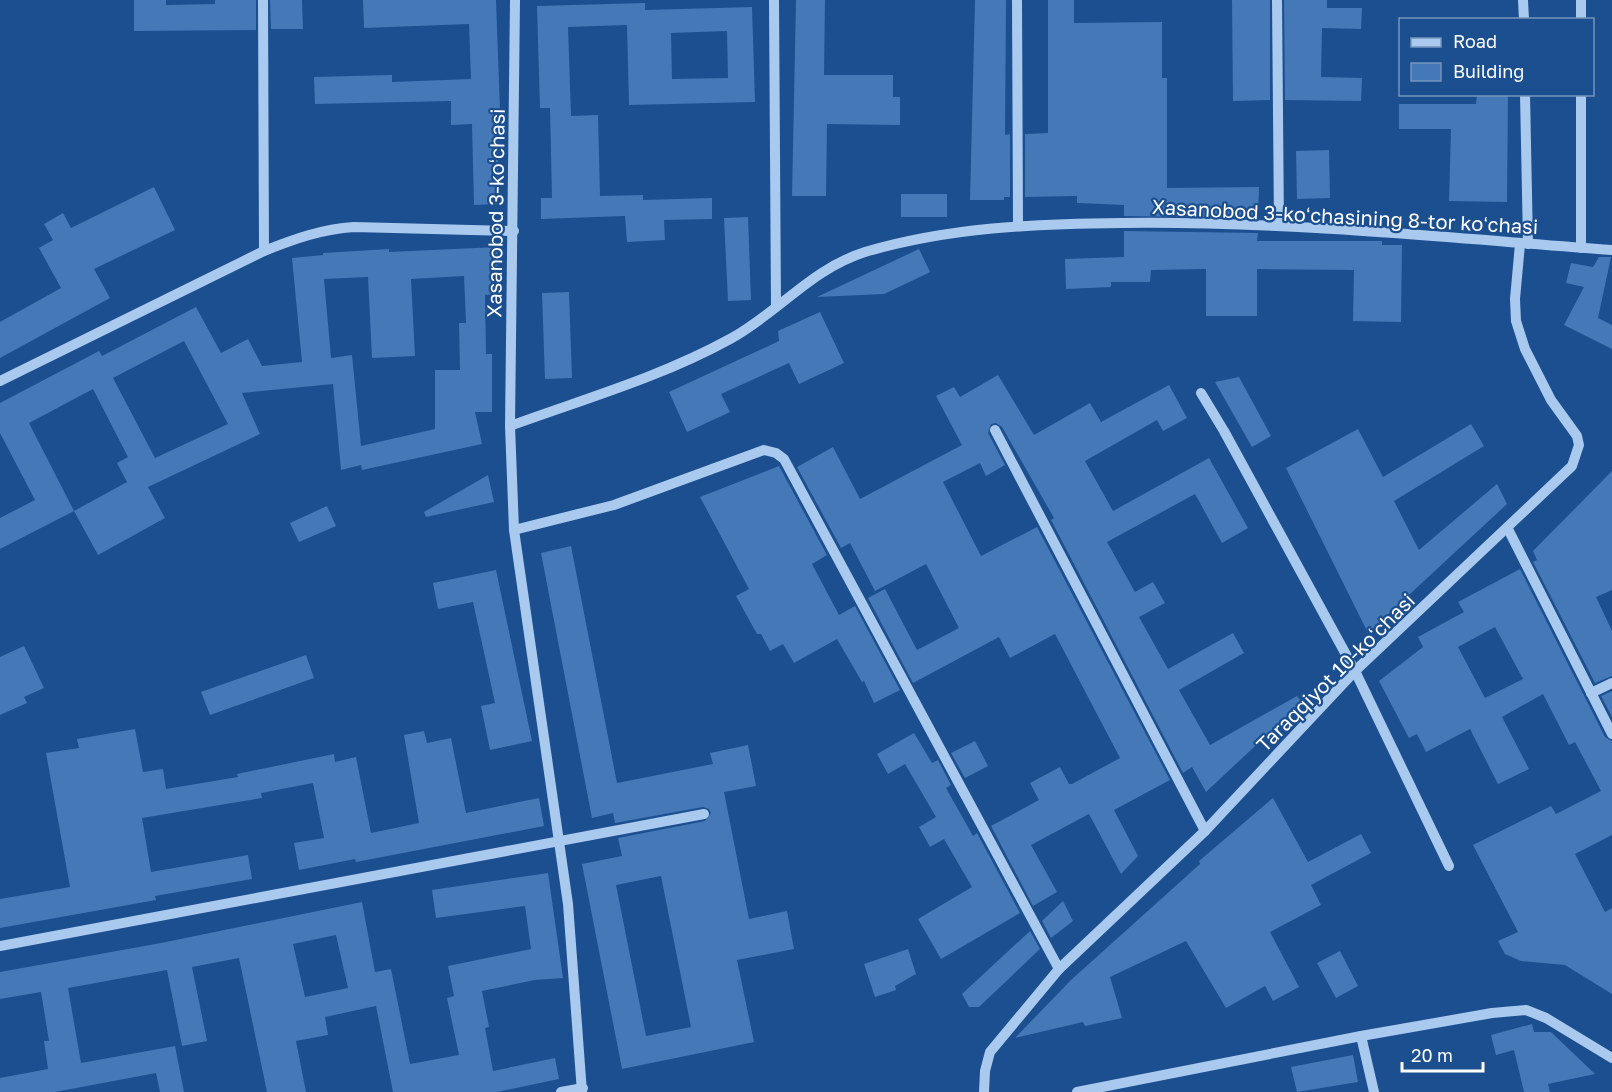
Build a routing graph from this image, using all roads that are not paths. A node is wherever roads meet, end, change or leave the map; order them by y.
1 (263, 0) edge
2 (515, 0) edge
3 (774, 0) edge
4 (1017, 0) edge
5 (1277, 0) edge
6 (1523, 0) edge
7 (1581, 0) edge
8 (1524, 18) edge
9 (1581, 18) edge
10 (1525, 96) edge
11 (1581, 96) edge
12 (1018, 224) junction
13 (1279, 226) junction
14 (514, 231) junction
15 (1524, 244) junction
16 (1581, 248) junction
17 (1612, 250) edge
18 (264, 251) junction
19 (776, 307) junction
20 (0, 381) edge
21 (1201, 393) dead end
22 (510, 426) junction
23 (995, 430) dead end
24 (1508, 529) junction
25 (514, 531) junction
26 (1355, 671) junction
27 (1612, 683) edge
28 (1591, 693) junction
29 (1612, 734) edge
30 (704, 814) dead end
31 (1205, 831) junction
32 (558, 842) junction
33 (1449, 866) dead end
34 (0, 946) edge
35 (1059, 969) junction
36 (1361, 1036) junction
37 (1612, 1058) edge
38 (582, 1090) edge
39 (1099, 1090) edge
40 (561, 1092) edge
41 (984, 1092) edge
42 (1077, 1092) edge
43 (1374, 1092) edge

1 - 18 street
2 - 14 street, Xasanobod 3-koʻchasi
3 - 19 street
4 - 12 street
5 - 13 street
6 - 8 street
7 - 9 street
10 - 15 street, Taraqqiyot 10-koʻchasi
11 - 16 street
12 - 13 street, Xasanobod 3-koʻchasining 8-tor koʻchasi
12 - 19 street, Xasanobod 3-koʻchasining 8-tor koʻchasi
13 - 15 street, Xasanobod 3-koʻchasining 8-tor koʻchasi
14 - 18 street
14 - 22 street, Xasanobod 3-koʻchasi
15 - 16 street, Xasanobod 3-koʻchasining 8-tor koʻchasi
15 - 24 street, Taraqqiyot 10-koʻchasi
16 - 17 street, Xasanobod 3-koʻchasining 8-tor koʻchasi
18 - 20 street
19 - 22 street, Xasanobod 3-koʻchasining 8-tor koʻchasi
21 - 26 street
22 - 25 street, Xasanobod 3-koʻchasi
23 - 31 street
24 - 26 street, Taraqqiyot 10-koʻchasi
24 - 28 street
25 - 32 street, Xasanobod 3-koʻchasi
25 - 35 street
26 - 31 street, Taraqqiyot 10-koʻchasi
26 - 33 street
27 - 28 street
28 - 29 street
30 - 32 street
31 - 35 street, Taraqqiyot 10-koʻchasi
32 - 34 street
32 - 38 street, Xasanobod 3-koʻchasi
35 - 41 street, Taraqqiyot 10-koʻchasi
36 - 37 street
36 - 39 street
36 - 43 street
38 - 40 street
39 - 42 street

